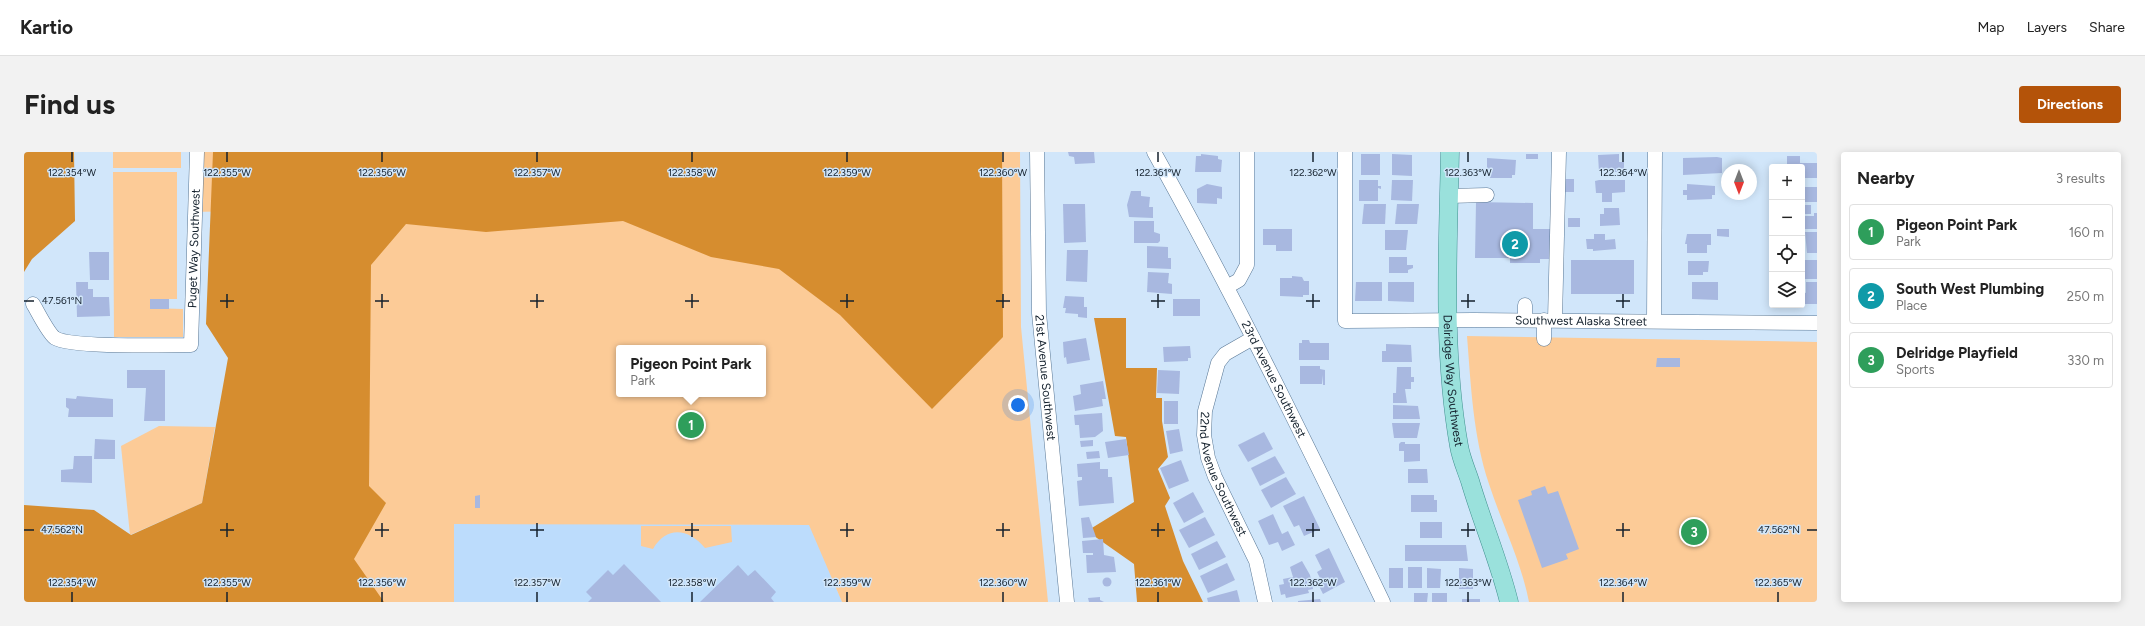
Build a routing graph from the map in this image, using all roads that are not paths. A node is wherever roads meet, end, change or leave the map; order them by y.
1 (197, 152) edge
2 (1037, 152) edge
3 (1154, 152) edge
4 (1248, 152) edge
5 (1345, 152) edge
6 (1450, 152) edge
7 (1559, 152) edge
8 (1655, 152) edge
9 (1487, 195) dead end
10 (1449, 196) junction
11 (1227, 287) junction
12 (33, 304) dead end
13 (1525, 305) dead end
14 (1525, 320) junction
15 (1550, 320) junction
16 (1449, 321) junction
17 (1654, 321) junction
18 (1817, 323) edge
19 (1253, 338) junction
20 (1544, 340) dead end
21 (1067, 602) edge
22 (1265, 602) edge
23 (1383, 602) edge
24 (1509, 602) edge

1 - 12 street, Puget Way Southwest
2 - 21 street, 21st Avenue Southwest
3 - 11 street
4 - 11 street
5 - 16 street, Southwest Alaska Street
6 - 10 main road, Delridge Way Southwest
7 - 15 street
8 - 17 street
9 - 10 street
10 - 16 main road, Delridge Way Southwest
11 - 19 street, 23rd Avenue Southwest
13 - 14 street
14 - 15 street, Southwest Alaska Street
14 - 16 street, Southwest Alaska Street
15 - 17 street, Southwest Alaska Street
15 - 20 street
16 - 24 main road, Delridge Way Southwest
17 - 18 street, Southwest Alaska Street
19 - 22 street, 22nd Avenue Southwest
19 - 23 street, 23rd Avenue Southwest

